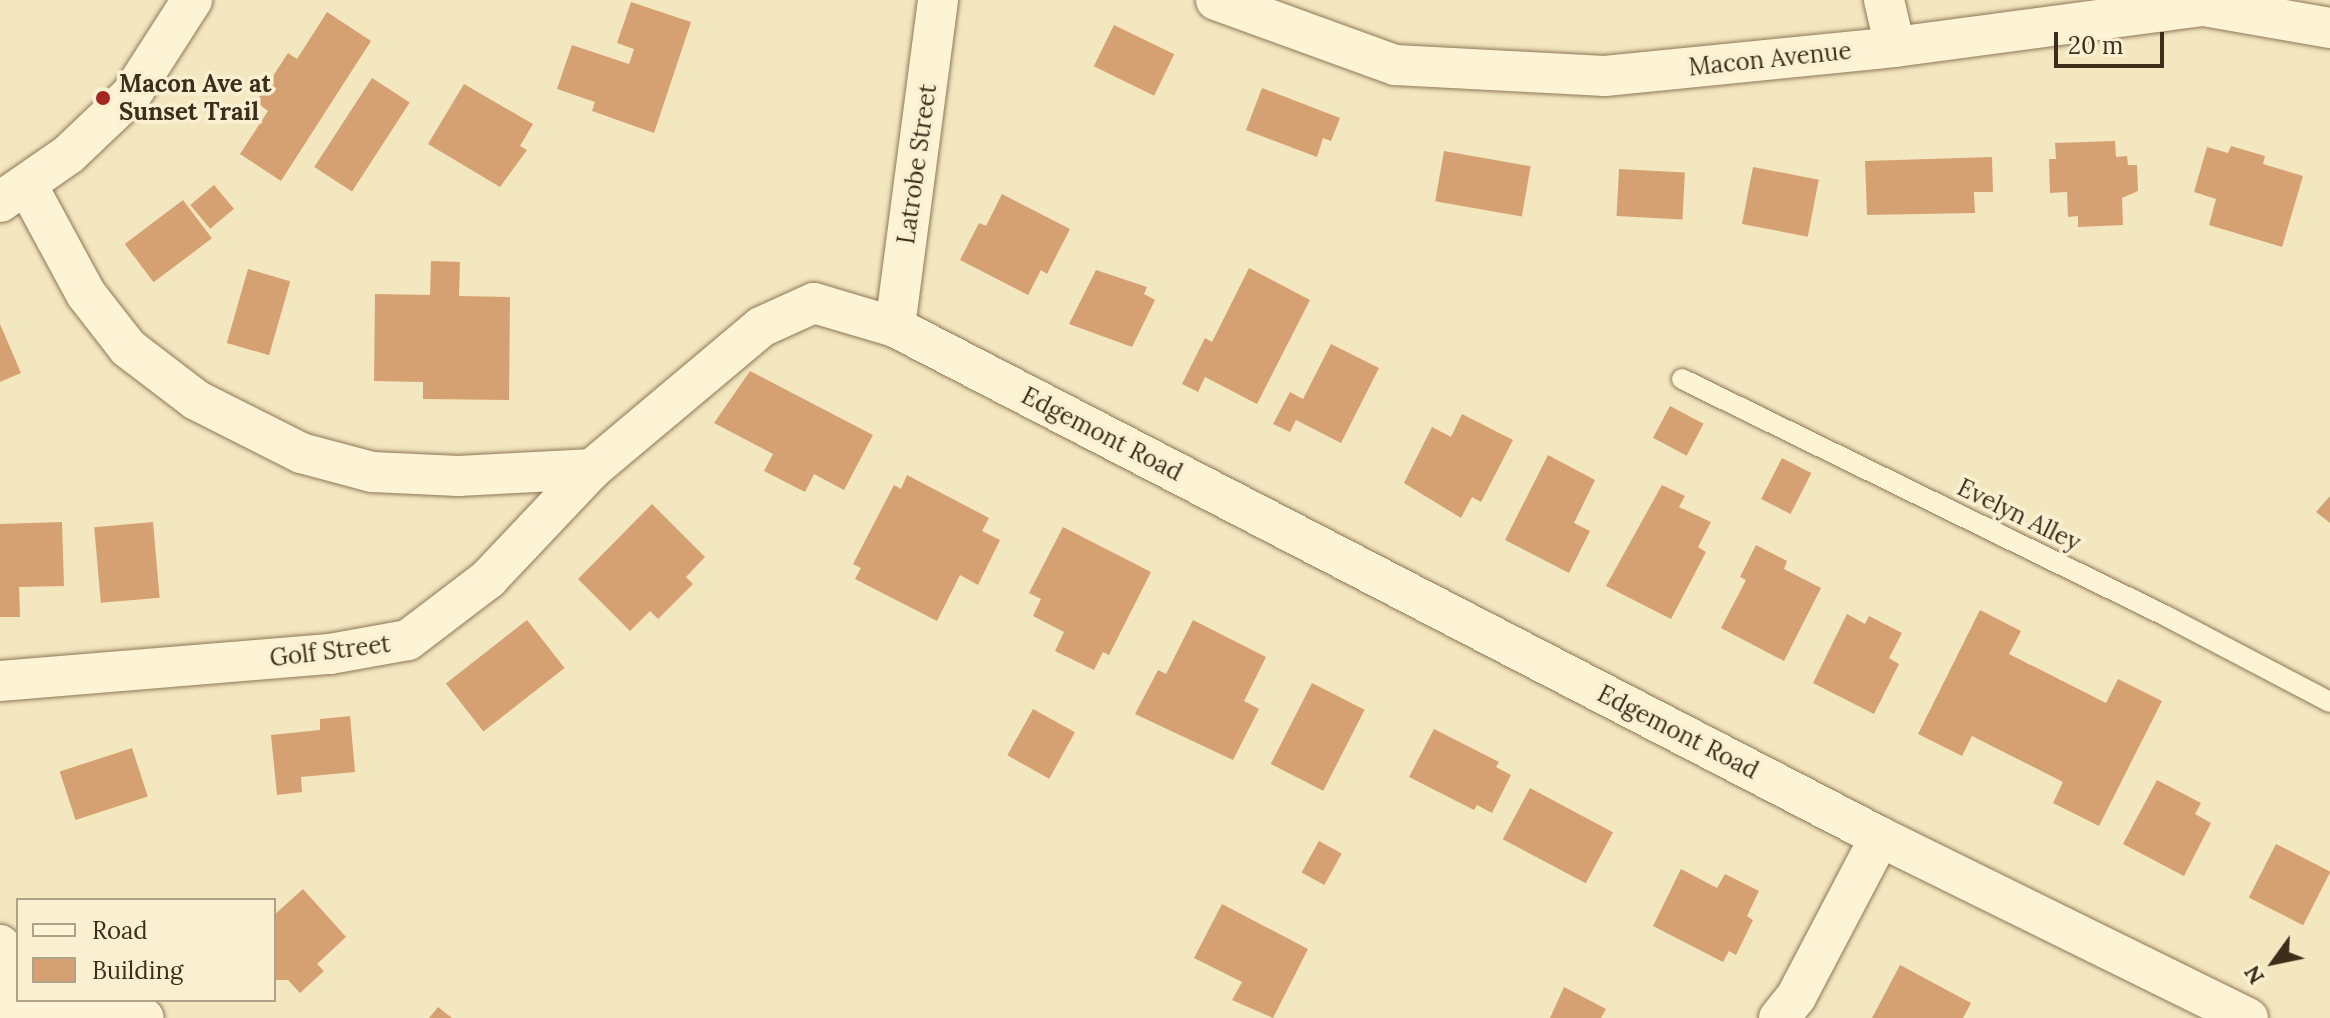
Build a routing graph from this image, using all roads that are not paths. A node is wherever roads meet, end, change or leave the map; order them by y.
1 (938, 0) edge
2 (1216, 0) edge
3 (1884, 0) edge
4 (2205, 3) edge
5 (180, 5) edge
6 (2330, 28) edge
7 (1895, 47) junction
8 (14, 193) edge
9 (895, 327) junction
10 (1682, 379) dead end
11 (592, 469) junction
12 (0, 681) edge
13 (2330, 702) edge
14 (1880, 837) junction
15 (0, 945) edge
16 (16, 994) edge
17 (19, 1003) edge
18 (144, 1018) edge
19 (1779, 1018) edge
20 (2248, 1018) edge

1 - 9 street, Latrobe Street
2 - 7 street, Macon Avenue
3 - 7 street
4 - 6 street, Macon Avenue
4 - 7 street, Macon Avenue
5 - 8 street
8 - 11 street
9 - 11 street, Edgemont Road
9 - 14 street, Edgemont Road
10 - 13 lane, Evelyn Alley
11 - 12 street, Golf Street
14 - 19 street
14 - 20 street, Edgemont Road
15 - 16 street
17 - 18 street

